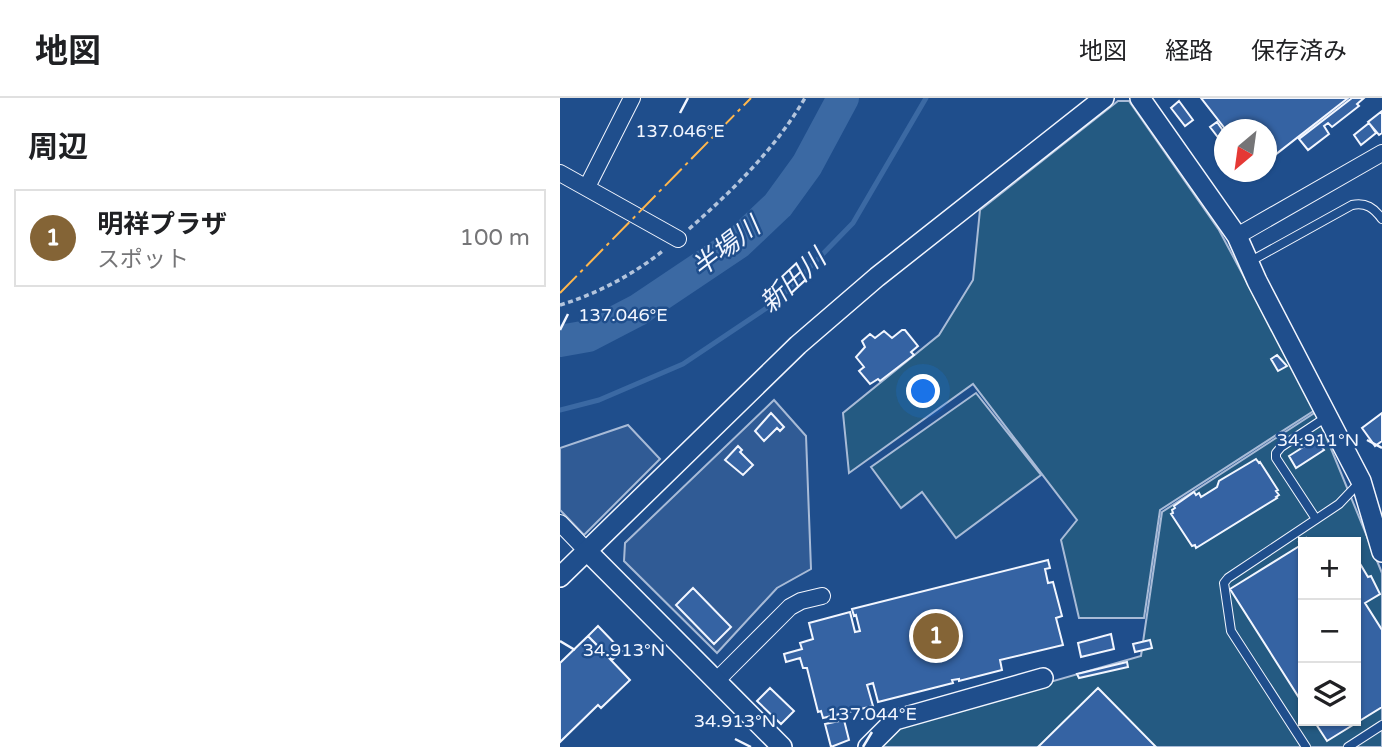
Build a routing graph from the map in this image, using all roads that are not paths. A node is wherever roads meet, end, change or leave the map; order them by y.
1 (632, 98) edge
2 (1104, 98) edge
3 (1140, 98) edge
4 (1382, 153) edge
5 (560, 173) edge
6 (587, 187) junction
7 (1382, 219) edge
8 (1237, 236) junction
9 (678, 239) road end
10 (1249, 262) junction
11 (1328, 415) junction
12 (1361, 481) junction
13 (1316, 519) junction
14 (560, 523) edge
15 (587, 551) junction
16 (1382, 552) edge
17 (560, 577) edge
18 (822, 596) dead end
19 (1043, 678) dead end
20 (716, 681) junction
21 (1382, 725) edge
22 (782, 747) edge
23 (868, 747) edge
24 (1306, 747) edge
25 (1348, 747) edge

1 - 6 street
2 - 15 street
3 - 8 street
4 - 8 street
5 - 6 street
6 - 9 street
7 - 10 lane
8 - 10 street
10 - 11 street
11 - 12 street
11 - 13 lane
12 - 13 lane
12 - 16 street
13 - 24 lane
14 - 15 street
15 - 17 street
15 - 20 street
18 - 20 street
19 - 23 street
20 - 22 street
21 - 25 lane

